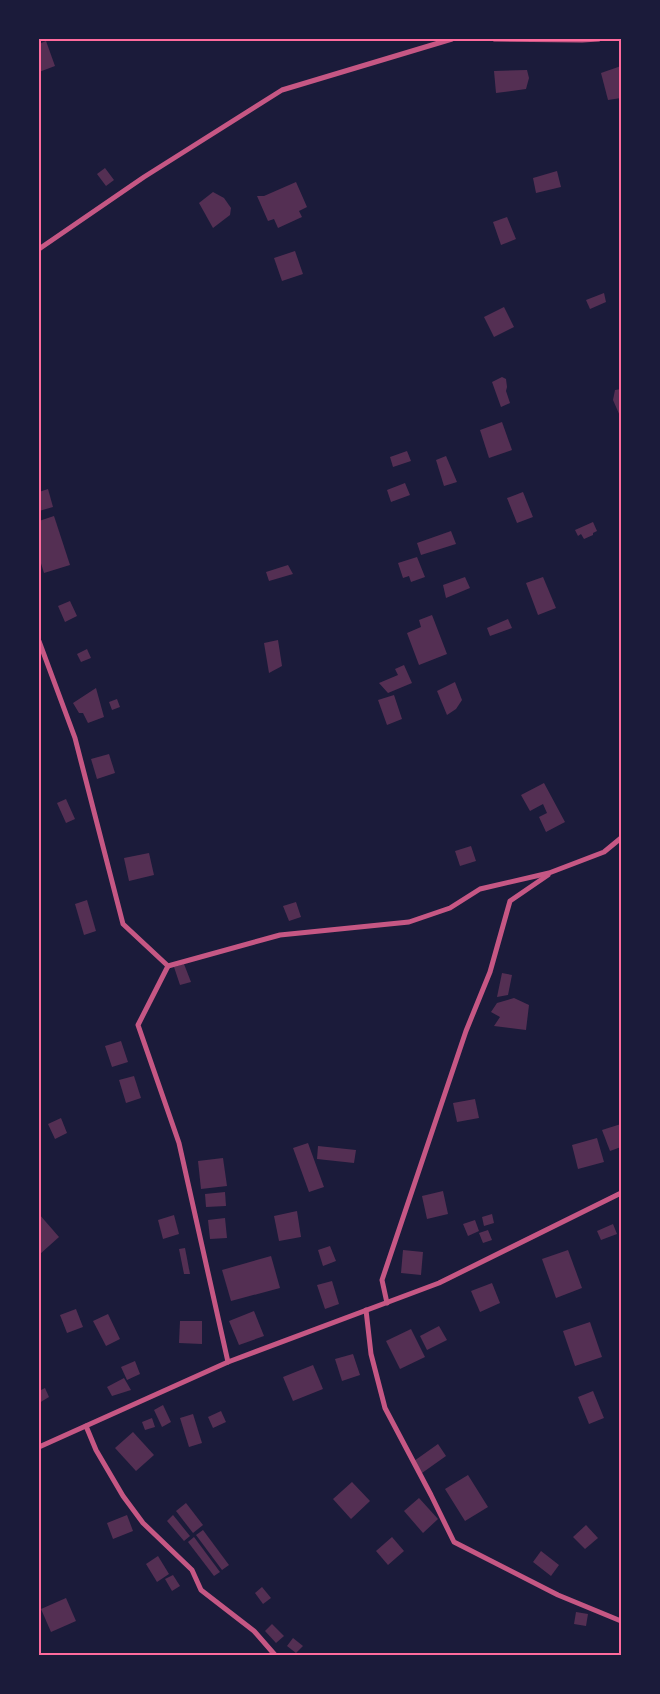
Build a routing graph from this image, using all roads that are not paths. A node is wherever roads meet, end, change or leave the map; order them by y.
1 (452, 39) edge
2 (494, 39) edge
3 (600, 39) edge
4 (39, 249) edge
5 (39, 641) edge
6 (621, 838) edge
7 (550, 873) junction
8 (168, 966) junction
9 (621, 1193) edge
10 (387, 1303) junction
11 (366, 1310) junction
12 (228, 1362) junction
13 (86, 1426) junction
14 (39, 1448) edge
15 (621, 1621) edge
16 (275, 1655) edge

1 - 4 street
2 - 3 street
5 - 8 street
6 - 7 street
7 - 8 street
7 - 10 street
8 - 12 street
9 - 10 street
10 - 11 street
11 - 12 street
11 - 15 street
12 - 13 street
13 - 14 street
13 - 16 street

